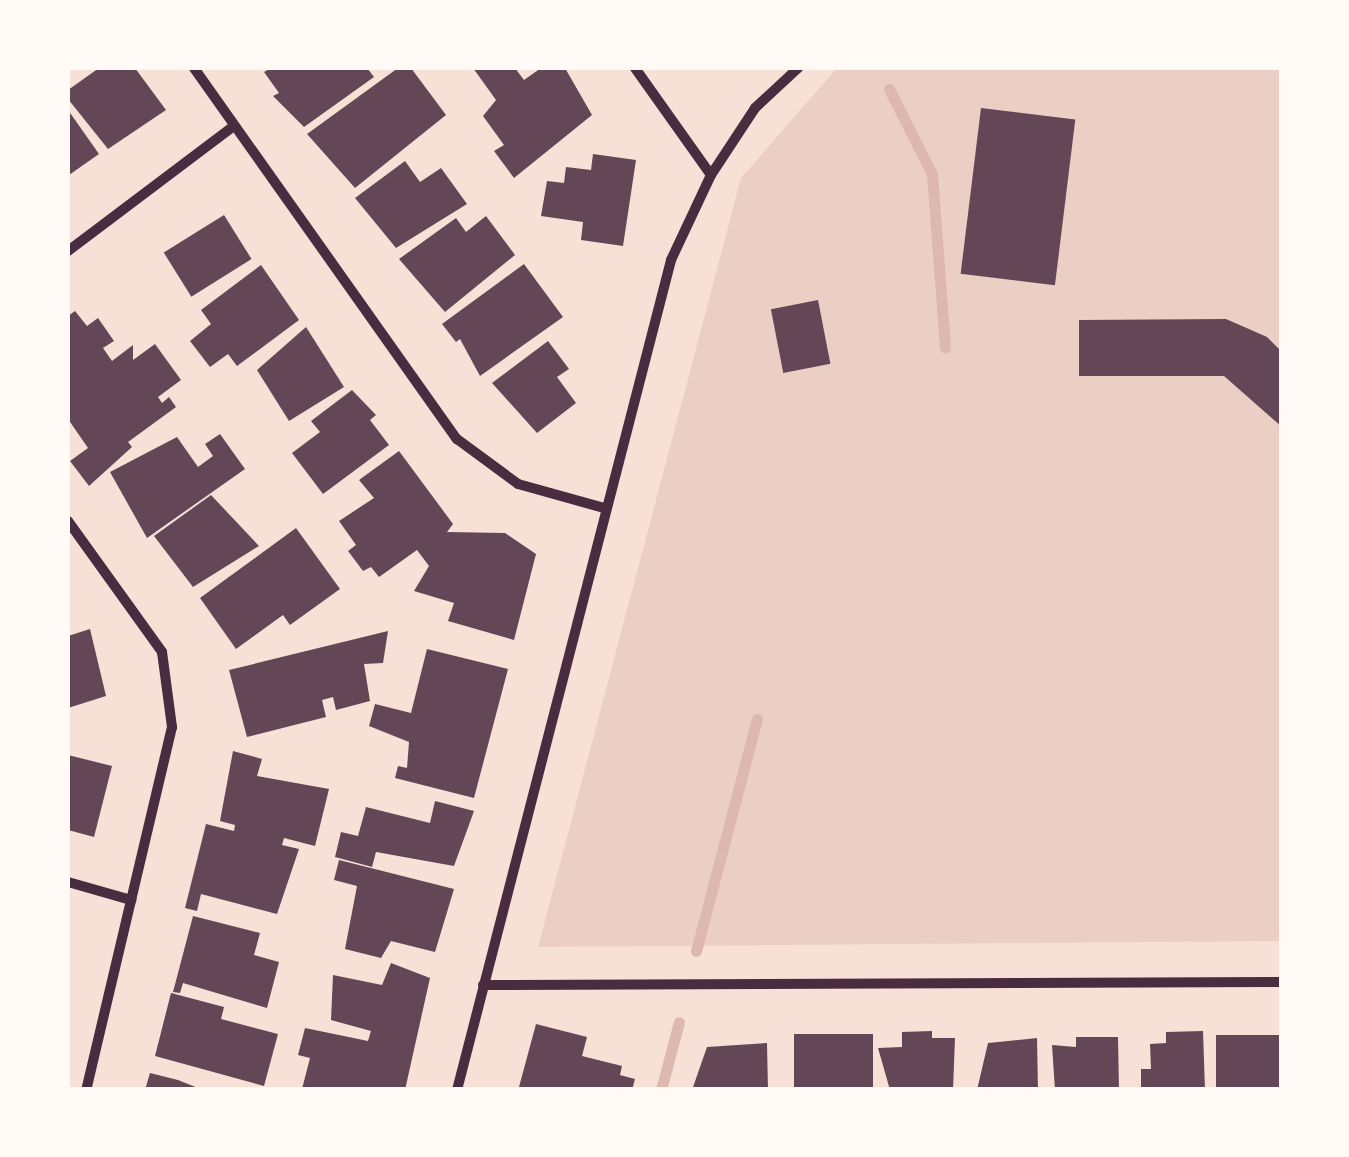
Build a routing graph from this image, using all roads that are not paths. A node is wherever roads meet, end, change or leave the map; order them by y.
1 (194, 68) edge
2 (634, 68) edge
3 (798, 68) edge
4 (234, 126) junction
5 (710, 175) junction
6 (68, 250) edge
7 (604, 508) junction
8 (68, 521) edge
9 (68, 882) edge
10 (131, 900) junction
11 (1282, 982) edge
12 (483, 985) junction
13 (86, 1090) edge
14 (457, 1090) edge

1 - 4 street
2 - 5 street
3 - 5 street
4 - 6 street
4 - 7 street
5 - 7 street
7 - 12 street
8 - 10 street
9 - 10 street
10 - 13 street
11 - 12 street
12 - 14 street

